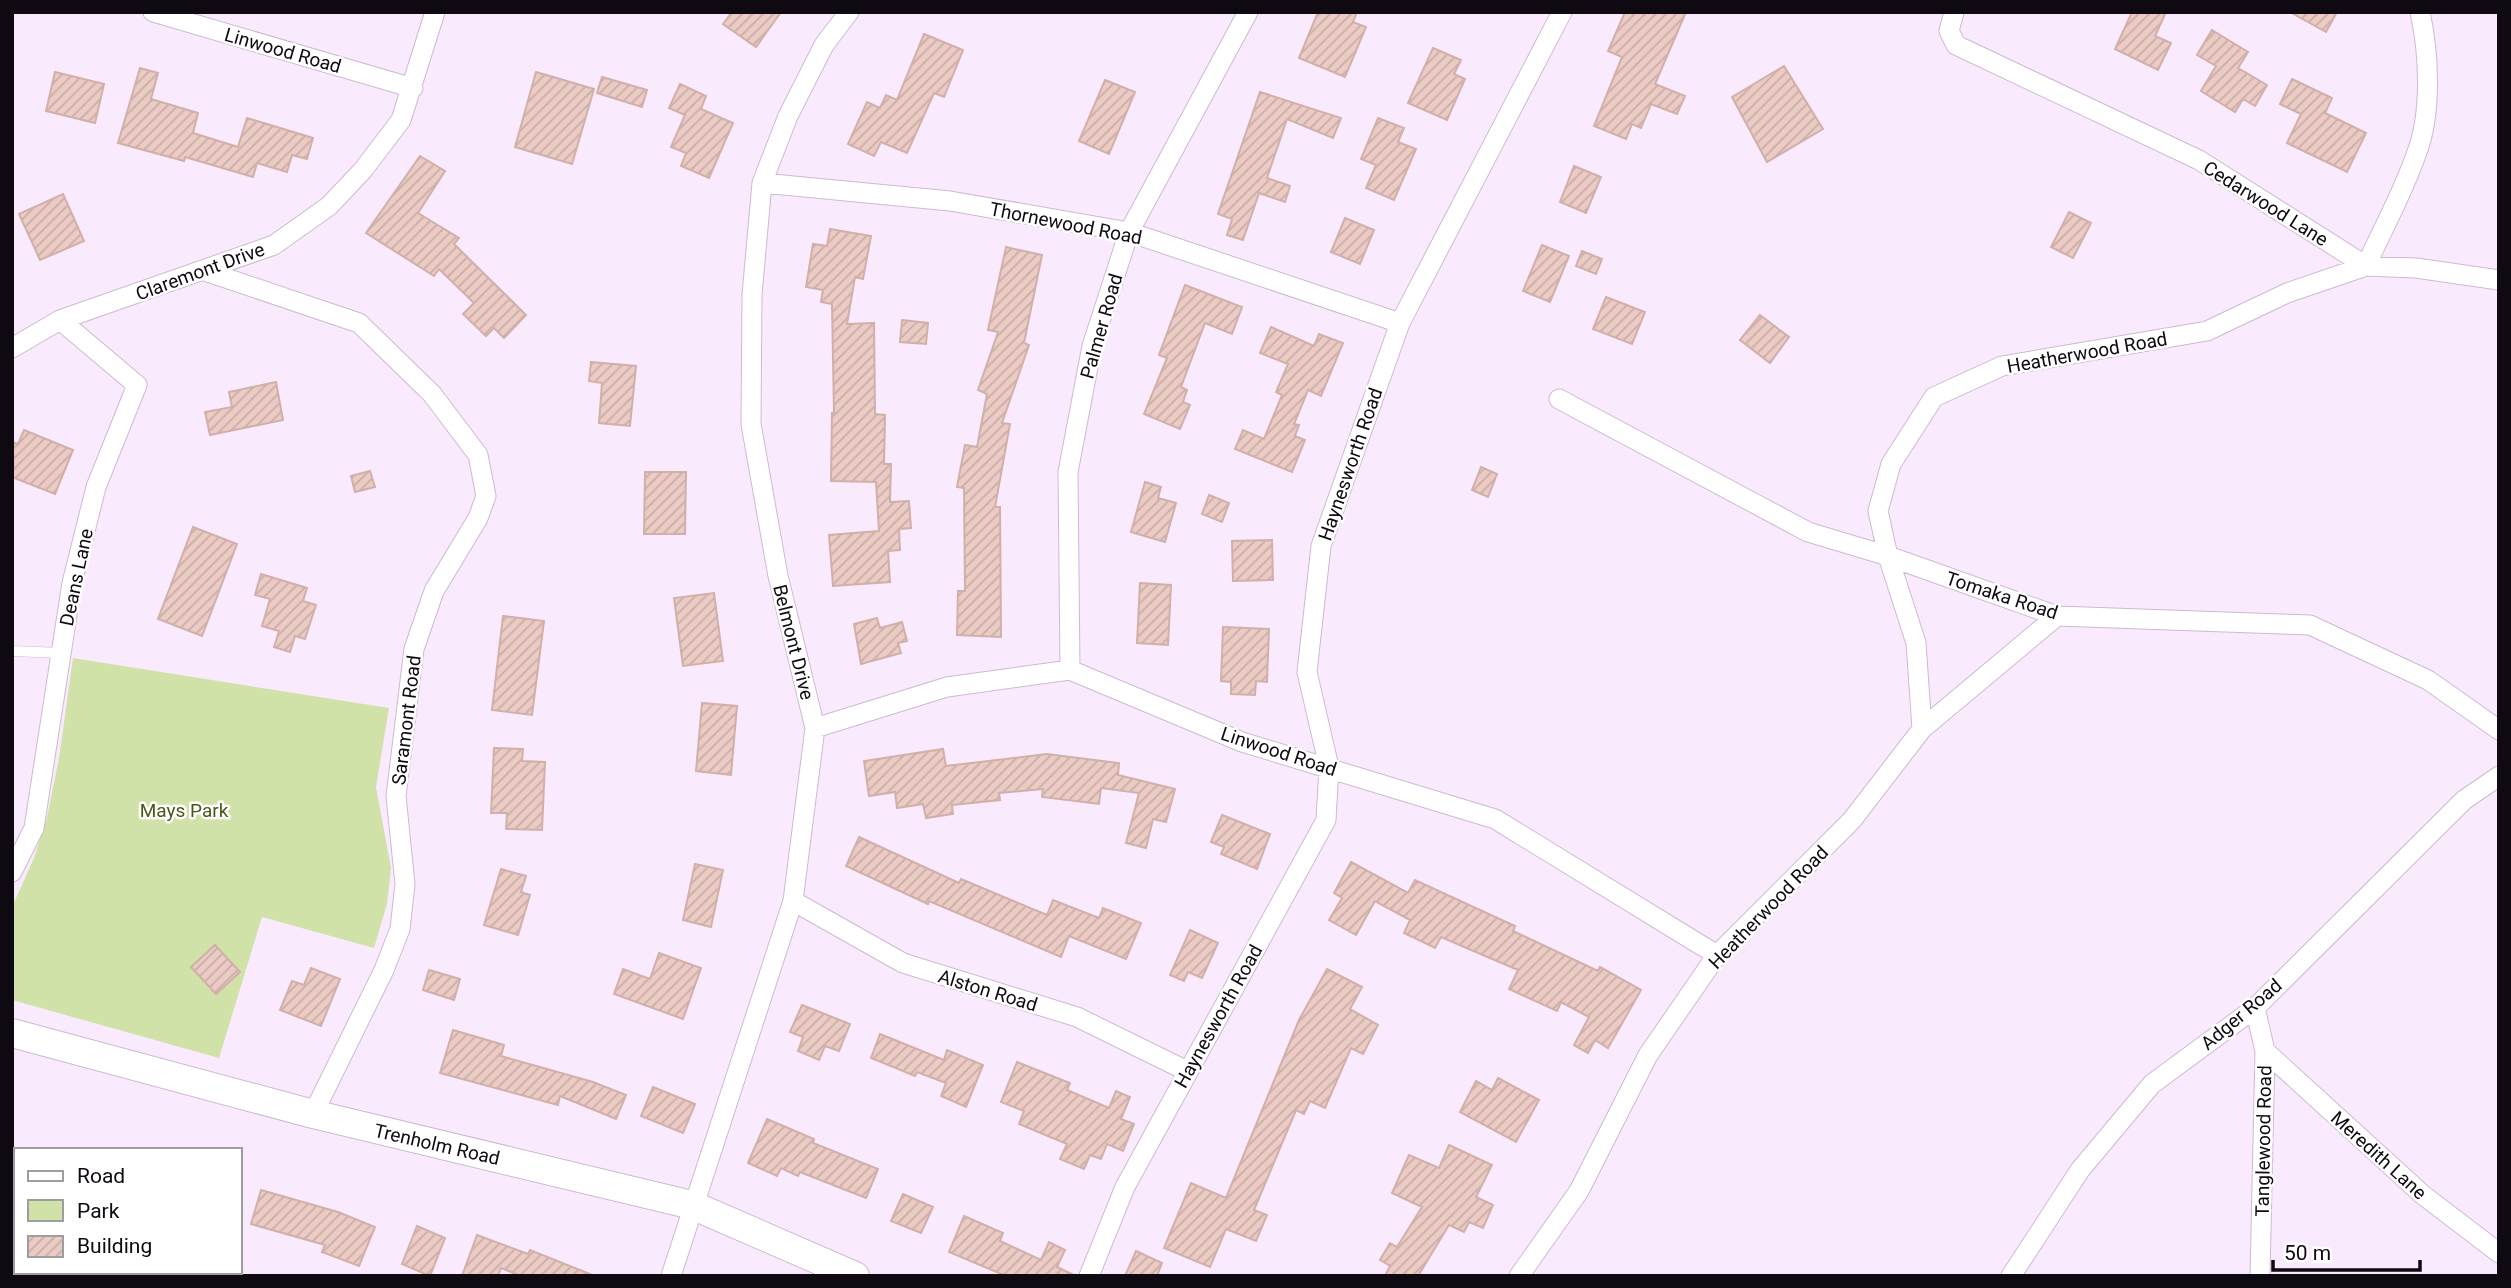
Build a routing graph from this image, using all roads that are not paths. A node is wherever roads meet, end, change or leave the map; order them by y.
1 (153, 12) edge
2 (435, 12) edge
3 (849, 12) edge
4 (1248, 12) edge
5 (1562, 12) edge
6 (1954, 12) edge
7 (2420, 12) edge
8 (413, 88) junction
9 (762, 183) junction
10 (1129, 232) junction
11 (2366, 266) junction
12 (205, 271) junction
13 (2499, 280) edge
14 (60, 320) junction
15 (1400, 323) junction
16 (12, 348) edge
17 (1559, 400) dead end
18 (1888, 556) junction
19 (2057, 616) junction
20 (12, 650) edge
21 (61, 653) junction
22 (1070, 670) junction
23 (815, 728) junction
24 (1922, 729) junction
25 (2499, 730) edge
26 (1329, 767) junction
27 (2499, 776) edge
28 (12, 872) edge
29 (793, 901) junction
30 (1717, 955) junction
31 (2255, 1008) junction
32 (12, 1033) edge
33 (2264, 1051) junction
34 (1187, 1071) junction
35 (313, 1114) junction
36 (692, 1205) junction
37 (2499, 1253) edge
38 (671, 1276) edge
39 (855, 1276) edge
40 (1089, 1276) edge
41 (1519, 1276) edge
42 (2011, 1276) edge
43 (2260, 1276) edge

1 - 8 street, Linwood Road
2 - 8 street, Claremont Drive
3 - 9 street, Belmont Drive
4 - 10 street, Palmer Road
5 - 15 street, Haynesworth Road
6 - 11 street, Cedarwood Lane
7 - 11 street
8 - 12 street, Claremont Drive
9 - 10 street, Thornewood Road
9 - 23 street, Belmont Drive
10 - 15 street, Thornewood Road
10 - 22 street, Palmer Road
11 - 13 street, Heatherwood Road
11 - 18 street, Heatherwood Road
12 - 14 street, Claremont Drive
12 - 35 street, Saramont Road
14 - 16 street, Claremont Drive
14 - 21 street, Deans Lane
15 - 26 street, Haynesworth Road
17 - 18 street, Tomaka Road
18 - 19 street, Tomaka Road
18 - 24 street, Heatherwood Road
19 - 24 street, Heatherwood Road
19 - 25 street, Tomaka Road
20 - 21 lane
21 - 28 street, Deans Lane
22 - 23 street
22 - 26 street, Linwood Road
23 - 29 street, Belmont Drive
24 - 30 street, Heatherwood Road
26 - 30 street, Linwood Road
26 - 34 street, Haynesworth Road
27 - 31 street, Adger Road
29 - 34 street, Alston Road
29 - 36 street, Belmont Drive
30 - 41 street, Heatherwood Road
31 - 33 street, Tanglewood Road
31 - 42 street, Adger Road
32 - 35 main road, Trenholm Road
33 - 37 street, Meredith Lane
33 - 43 street, Tanglewood Road
34 - 40 street, Haynesworth Road
35 - 36 main road, Trenholm Road
36 - 38 street, Belmont Drive
36 - 39 main road, Trenholm Road

